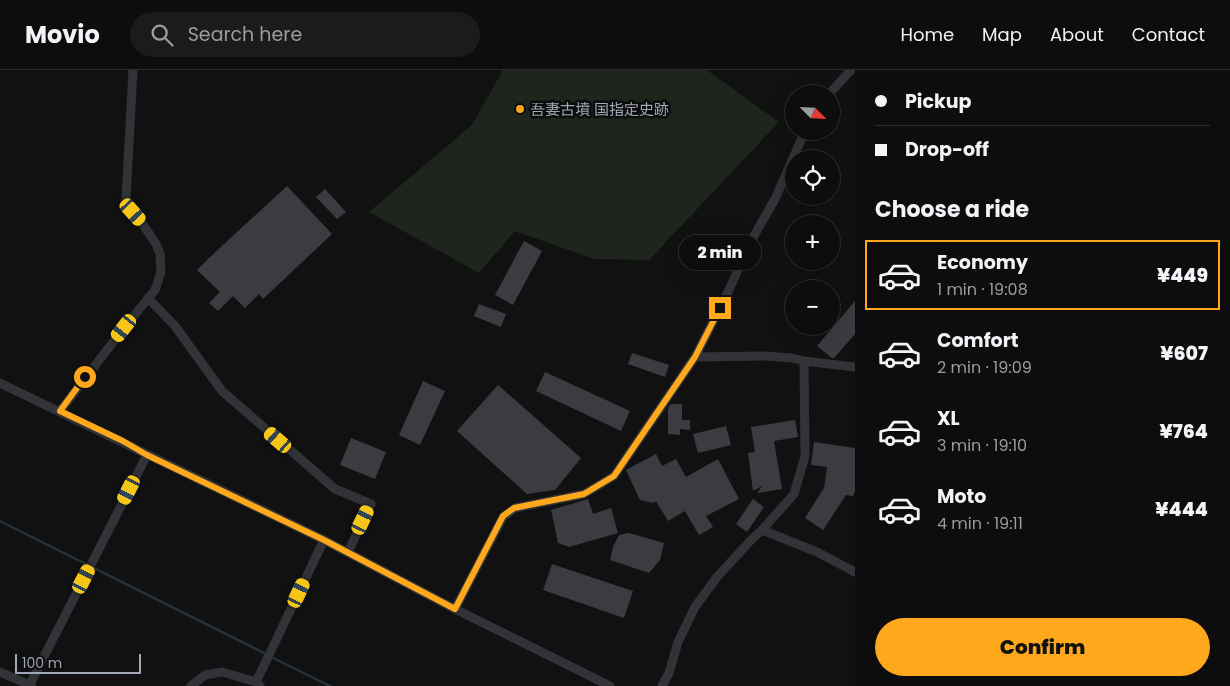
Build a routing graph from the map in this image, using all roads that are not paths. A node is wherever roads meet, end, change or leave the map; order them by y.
1 (133, 70) edge
2 (851, 70) edge
3 (837, 85) edge
4 (800, 140) edge
5 (148, 298) junction
6 (695, 357) junction
7 (804, 361) junction
8 (855, 368) edge
9 (0, 383) edge
10 (60, 411) junction
11 (147, 455) junction
12 (762, 530) junction
13 (324, 540) junction
14 (348, 552) junction
15 (855, 572) edge
16 (455, 609) junction
17 (0, 672) edge
18 (592, 682) edge
19 (258, 684) edge
20 (30, 686) edge
21 (192, 686) edge
22 (610, 686) edge
23 (662, 686) edge

1 - 5 street
2 - 3 street
4 - 6 street
5 - 10 street
5 - 14 street
6 - 7 street
6 - 16 street
7 - 8 street
7 - 12 street
9 - 10 street
10 - 11 street
11 - 13 street
11 - 20 street
12 - 15 street
12 - 23 street
13 - 14 street
13 - 19 street
14 - 16 street
16 - 18 street
17 - 20 street
18 - 22 street
19 - 21 street

